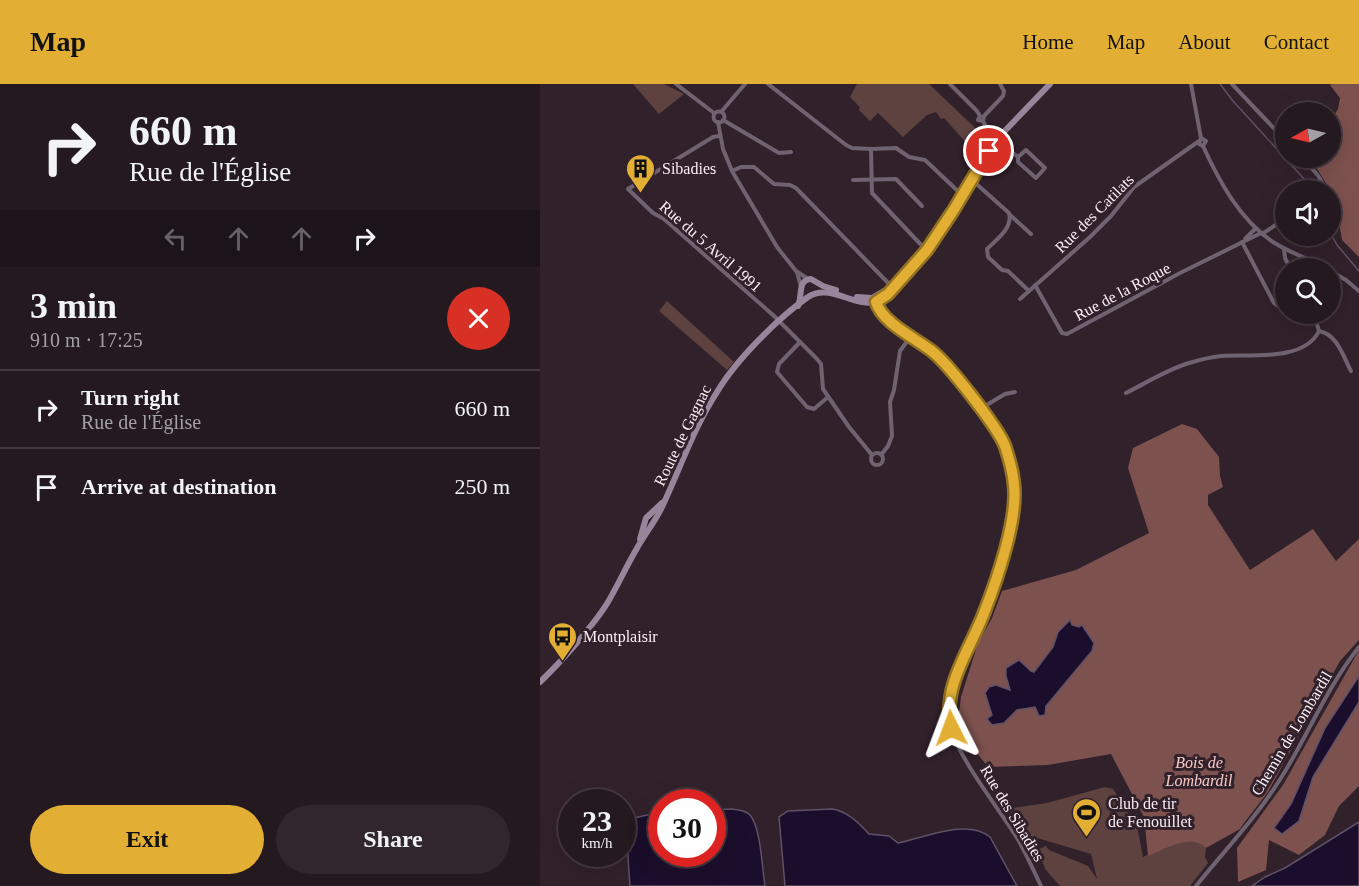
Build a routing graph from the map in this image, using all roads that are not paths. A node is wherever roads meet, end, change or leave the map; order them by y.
1 (676, 84) edge
2 (745, 84) edge
3 (768, 84) edge
4 (950, 84) edge
5 (1000, 84) edge
6 (1050, 84) edge
7 (1191, 84) edge
8 (1232, 84) edge
9 (729, 104) junction
10 (721, 112) junction
11 (714, 113) junction
12 (722, 120) junction
13 (983, 121) junction
14 (1275, 129) edge
15 (719, 136) junction
16 (997, 139) junction
17 (1201, 143) junction
18 (871, 149) junction
19 (791, 152) dead end
20 (1018, 158) junction
21 (1310, 168) edge
22 (732, 171) junction
23 (871, 179) junction
24 (971, 179) junction
25 (853, 180) dead end
26 (1321, 180) edge
27 (962, 195) junction
28 (922, 206) dead end
29 (1009, 213) junction
30 (1274, 226) joint
31 (1256, 228) junction
32 (1262, 233) junction
33 (1031, 234) dead end
34 (1267, 238) junction
35 (1242, 242) junction
36 (1284, 249) junction
37 (927, 250) junction
38 (1285, 258) edge
39 (1303, 258) edge
40 (796, 271) junction
41 (1341, 277) edge
42 (808, 279) junction
43 (816, 282) junction
44 (1035, 285) junction
45 (891, 286) junction
46 (801, 289) junction
47 (1029, 291) junction
48 (1359, 291) edge
49 (813, 294) junction
50 (1020, 299) dead end
51 (873, 301) junction
52 (1275, 304) edge
53 (798, 306) junction
54 (779, 322) junction
55 (1317, 324) edge
56 (1319, 331) junction
57 (911, 336) junction
58 (800, 342) junction
59 (1351, 371) dead end
60 (1015, 392) dead end
61 (1126, 393) dead end
62 (828, 397) junction
63 (980, 409) junction
64 (872, 455) junction
65 (881, 455) junction
66 (1359, 647) edge
67 (540, 682) edge
68 (1041, 886) edge
69 (1196, 886) edge

1 - 11 street
2 - 9 street
3 - 18 street
4 - 13 street
5 - 13 street
6 - 16 main road
7 - 17 street
8 - 14 street
9 - 10 street
9 - 12 street
10 - 11 street
10 - 12 street
11 - 12 street
12 - 15 street
12 - 19 street
13 - 16 street
15 - 22 street
15 - 54 street, Rue du 5 Avril 1991
16 - 20 street
16 - 24 main road
17 - 31 street
17 - 44 street, Rue des Catilats
18 - 23 street
18 - 27 street
20 - 20 street
21 - 26 street
22 - 40 street
22 - 45 street
23 - 25 street
23 - 28 street
23 - 37 street
24 - 27 main road
24 - 29 street
27 - 37 main road
29 - 33 street
29 - 47 street
30 - 32 street, Rue de la Roque
30 - 34 street
31 - 32 street
31 - 35 street, Rue de la Roque
32 - 34 street
32 - 35 street, Rue de la Roque
34 - 36 street
35 - 44 street, Rue de la Roque
35 - 52 street
36 - 38 street
36 - 39 street
37 - 45 main road
40 - 42 street
40 - 46 street
41 - 48 street
42 - 43 main road
42 - 46 main road
43 - 49 main road
43 - 51 main road
44 - 47 street, Rue des Catilats
45 - 51 main road
46 - 49 main road
46 - 53 main road
47 - 50 street, Rue des Catilats
49 - 51 main road
49 - 53 main road, Route de Gagnac
51 - 57 street, Rue des Sibadies
53 - 54 main road, Route de Gagnac
54 - 58 street, Rue du 5 Avril 1991
54 - 67 main road, Route de Gagnac
55 - 56 street
56 - 59 street
56 - 61 street
57 - 63 street, Rue des Sibadies
57 - 65 street
58 - 62 street, Rue du 5 Avril 1991
58 - 62 street
60 - 63 street
62 - 64 street
63 - 68 street, Rue des Sibadies
64 - 65 street
64 - 65 street
66 - 69 street, Chemin de Lombardil

